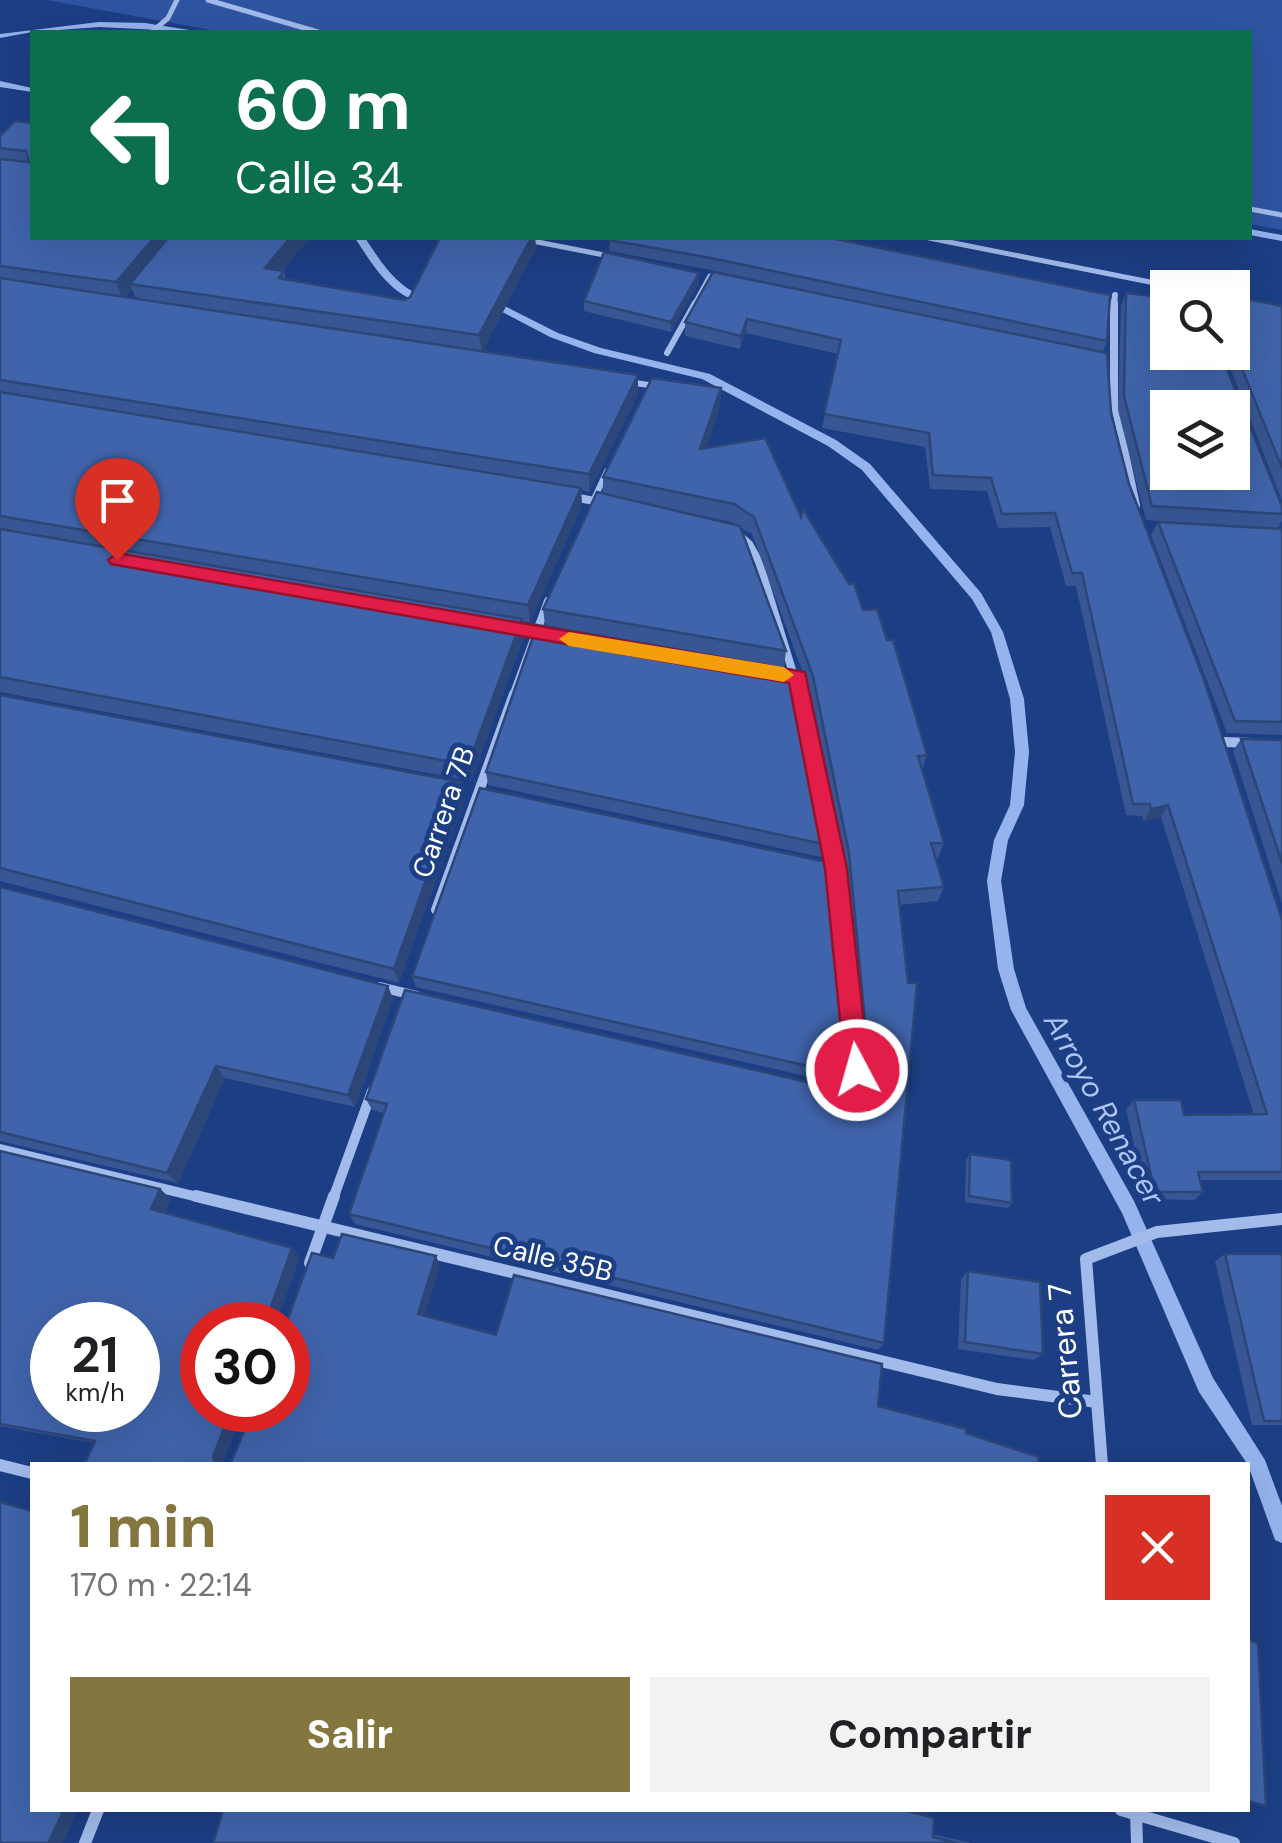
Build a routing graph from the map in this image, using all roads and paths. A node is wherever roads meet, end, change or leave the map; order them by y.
1 (178, 0) edge
2 (208, 0) edge
3 (154, 30) edge
4 (311, 30) edge
5 (1252, 209) edge
6 (1282, 214) edge
7 (529, 240) edge
8 (939, 240) edge
9 (614, 256) edge
10 (690, 272) edge
11 (710, 276) junction
12 (727, 279) edge
13 (1150, 282) edge
14 (1115, 295) dead end
15 (667, 353) dead end
16 (611, 379) edge
17 (642, 401) edge
18 (609, 467) edge
19 (555, 494) edge
20 (593, 500) junction
21 (610, 504) edge
22 (1137, 510) edge
23 (586, 517) edge
24 (730, 529) edge
25 (556, 583) edge
26 (514, 630) edge
27 (534, 633) junction
28 (552, 636) edge
29 (779, 674) edge
30 (798, 677) junction
31 (1216, 724) edge
32 (1223, 742) junction
33 (1262, 744) edge
34 (1229, 761) edge
35 (457, 787) edge
36 (476, 790) junction
37 (495, 795) edge
38 (817, 865) edge
39 (836, 869) junction
40 (432, 920) edge
41 (414, 976) edge
42 (370, 984) edge
43 (407, 994) junction
44 (426, 998) edge
45 (401, 1012) edge
46 (375, 1084) edge
47 (822, 1089) edge
48 (0, 1149) edge
49 (1282, 1219) edge
50 (323, 1229) junction
51 (304, 1277) edge
52 (1097, 1402) junction
53 (1102, 1462) edge
54 (0, 1465) edge
55 (30, 1472) edge
56 (97, 1812) edge
57 (1131, 1812) edge
58 (85, 1843) edge
59 (1137, 1843) edge
60 (1234, 1843) edge

1 - 3 lane
2 - 4 lane
5 - 6 lane
7 - 9 lane
8 - 13 lane
10 - 11 lane
11 - 12 lane
11 - 15 lane
14 - 22 street
16 - 17 lane
18 - 20 lane
19 - 20 street
20 - 21 street
20 - 23 street
24 - 30 street
25 - 27 street, Carrera 7B
26 - 27 street
27 - 28 street
27 - 36 street, Carrera 7B
29 - 30 street
30 - 39 street
31 - 32 street
32 - 33 street
32 - 34 street
35 - 36 street
36 - 37 street
36 - 40 street, Carrera 7B
38 - 39 street
39 - 47 street
41 - 43 street
42 - 43 street
43 - 44 street
43 - 45 street
46 - 50 street
48 - 50 street, Calle 35B
49 - 52 street, Carrera 7
50 - 51 street
50 - 52 street, Calle 35B
52 - 53 street, Carrera 7
54 - 55 street
56 - 58 street
57 - 59 street
57 - 60 street

